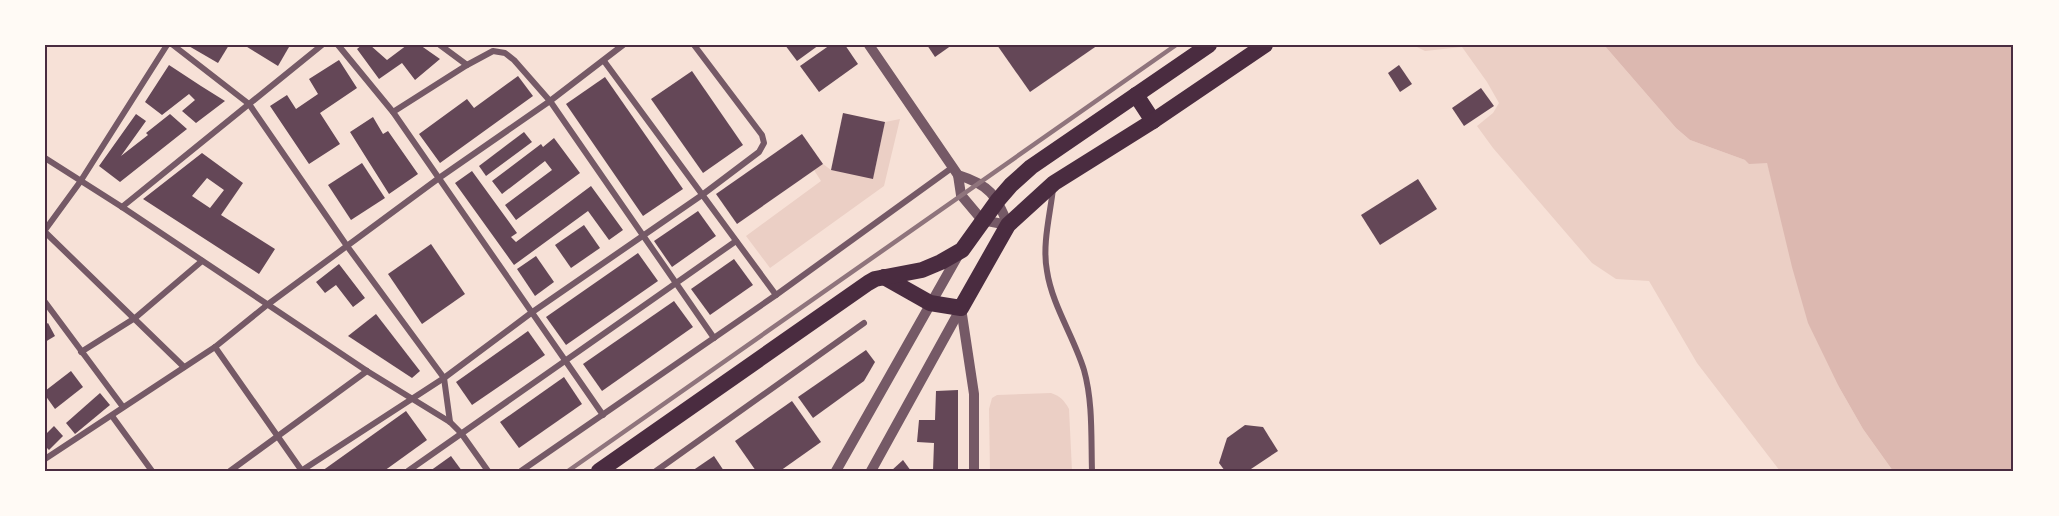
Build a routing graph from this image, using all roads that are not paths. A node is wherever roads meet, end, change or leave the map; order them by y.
1 (167, 45) edge
2 (173, 45) edge
3 (322, 45) edge
4 (338, 45) edge
5 (440, 45) edge
6 (622, 45) edge
7 (694, 45) edge
8 (869, 45) edge
9 (1209, 45) edge
10 (1266, 45) edge
11 (604, 61) junction
12 (466, 65) junction
13 (1136, 95) junction
14 (550, 101) junction
15 (249, 104) junction
16 (393, 112) junction
17 (1153, 121) junction
18 (45, 158) edge
19 (956, 171) junction
20 (439, 178) junction
21 (80, 182) junction
22 (1054, 183) junction
23 (702, 195) junction
24 (998, 200) junction
25 (122, 207) junction
26 (982, 220) junction
27 (1008, 225) junction
28 (45, 231) edge
29 (643, 235) junction
30 (736, 241) junction
31 (347, 246) junction
32 (962, 250) junction
33 (202, 261) junction
34 (884, 278) junction
35 (675, 284) junction
36 (776, 295) junction
37 (45, 302) edge
38 (930, 303) junction
39 (267, 305) junction
40 (961, 308) junction
41 (531, 313) junction
42 (135, 318) junction
43 (864, 322) dead end
44 (714, 338) junction
45 (215, 347) junction
46 (81, 352) junction
47 (564, 361) junction
48 (184, 367) junction
49 (368, 371) junction
50 (444, 378) junction
51 (413, 399) junction
52 (123, 407) junction
53 (603, 415) junction
54 (112, 416) junction
55 (450, 422) junction
56 (461, 434) junction
57 (277, 436) junction
58 (45, 459) edge
59 (152, 471) edge
60 (230, 471) edge
61 (301, 471) edge
62 (408, 471) edge
63 (488, 471) edge
64 (521, 471) edge
65 (599, 471) edge
66 (656, 471) edge
67 (836, 471) edge
68 (871, 471) edge
69 (974, 471) edge
70 (1092, 471) edge

1 - 21 street
2 - 15 street
3 - 15 street
4 - 16 street
5 - 12 street
6 - 11 street
7 - 23 street
8 - 19 street
9 - 13 highway
10 - 17 highway
11 - 14 street
11 - 23 street
12 - 14 street
12 - 16 street
13 - 17 highway
13 - 24 highway
14 - 20 street
14 - 29 street
15 - 25 street
15 - 31 street
16 - 20 street
17 - 22 highway
18 - 21 street
19 - 24 street
19 - 26 street
19 - 36 street
20 - 31 street
20 - 41 street
21 - 25 street
21 - 28 street
22 - 27 highway
22 - 70 street
23 - 29 street
23 - 30 street
24 - 26 highway
24 - 27 street
25 - 33 street
26 - 27 street
26 - 32 highway
27 - 40 highway
28 - 42 street
29 - 35 street
29 - 41 street
30 - 35 street
30 - 36 street
31 - 39 street
31 - 50 street
32 - 34 highway
32 - 38 street
33 - 39 street
33 - 42 street
34 - 38 highway
34 - 65 highway
35 - 44 street
35 - 47 street
36 - 44 street
37 - 46 street
38 - 40 highway
38 - 67 street
39 - 45 street
39 - 49 street
40 - 68 street
40 - 69 street
41 - 47 street
41 - 50 street
42 - 46 street
42 - 48 street
43 - 66 street
44 - 53 street
45 - 48 street
45 - 57 street
46 - 52 street
47 - 53 street
47 - 56 street
48 - 52 street
49 - 51 street
49 - 57 street
50 - 51 street
50 - 55 street
51 - 55 street
51 - 61 street
52 - 54 street
53 - 64 street
54 - 58 street
54 - 59 street
55 - 56 street
56 - 62 street
56 - 63 street
57 - 60 street
57 - 61 street

